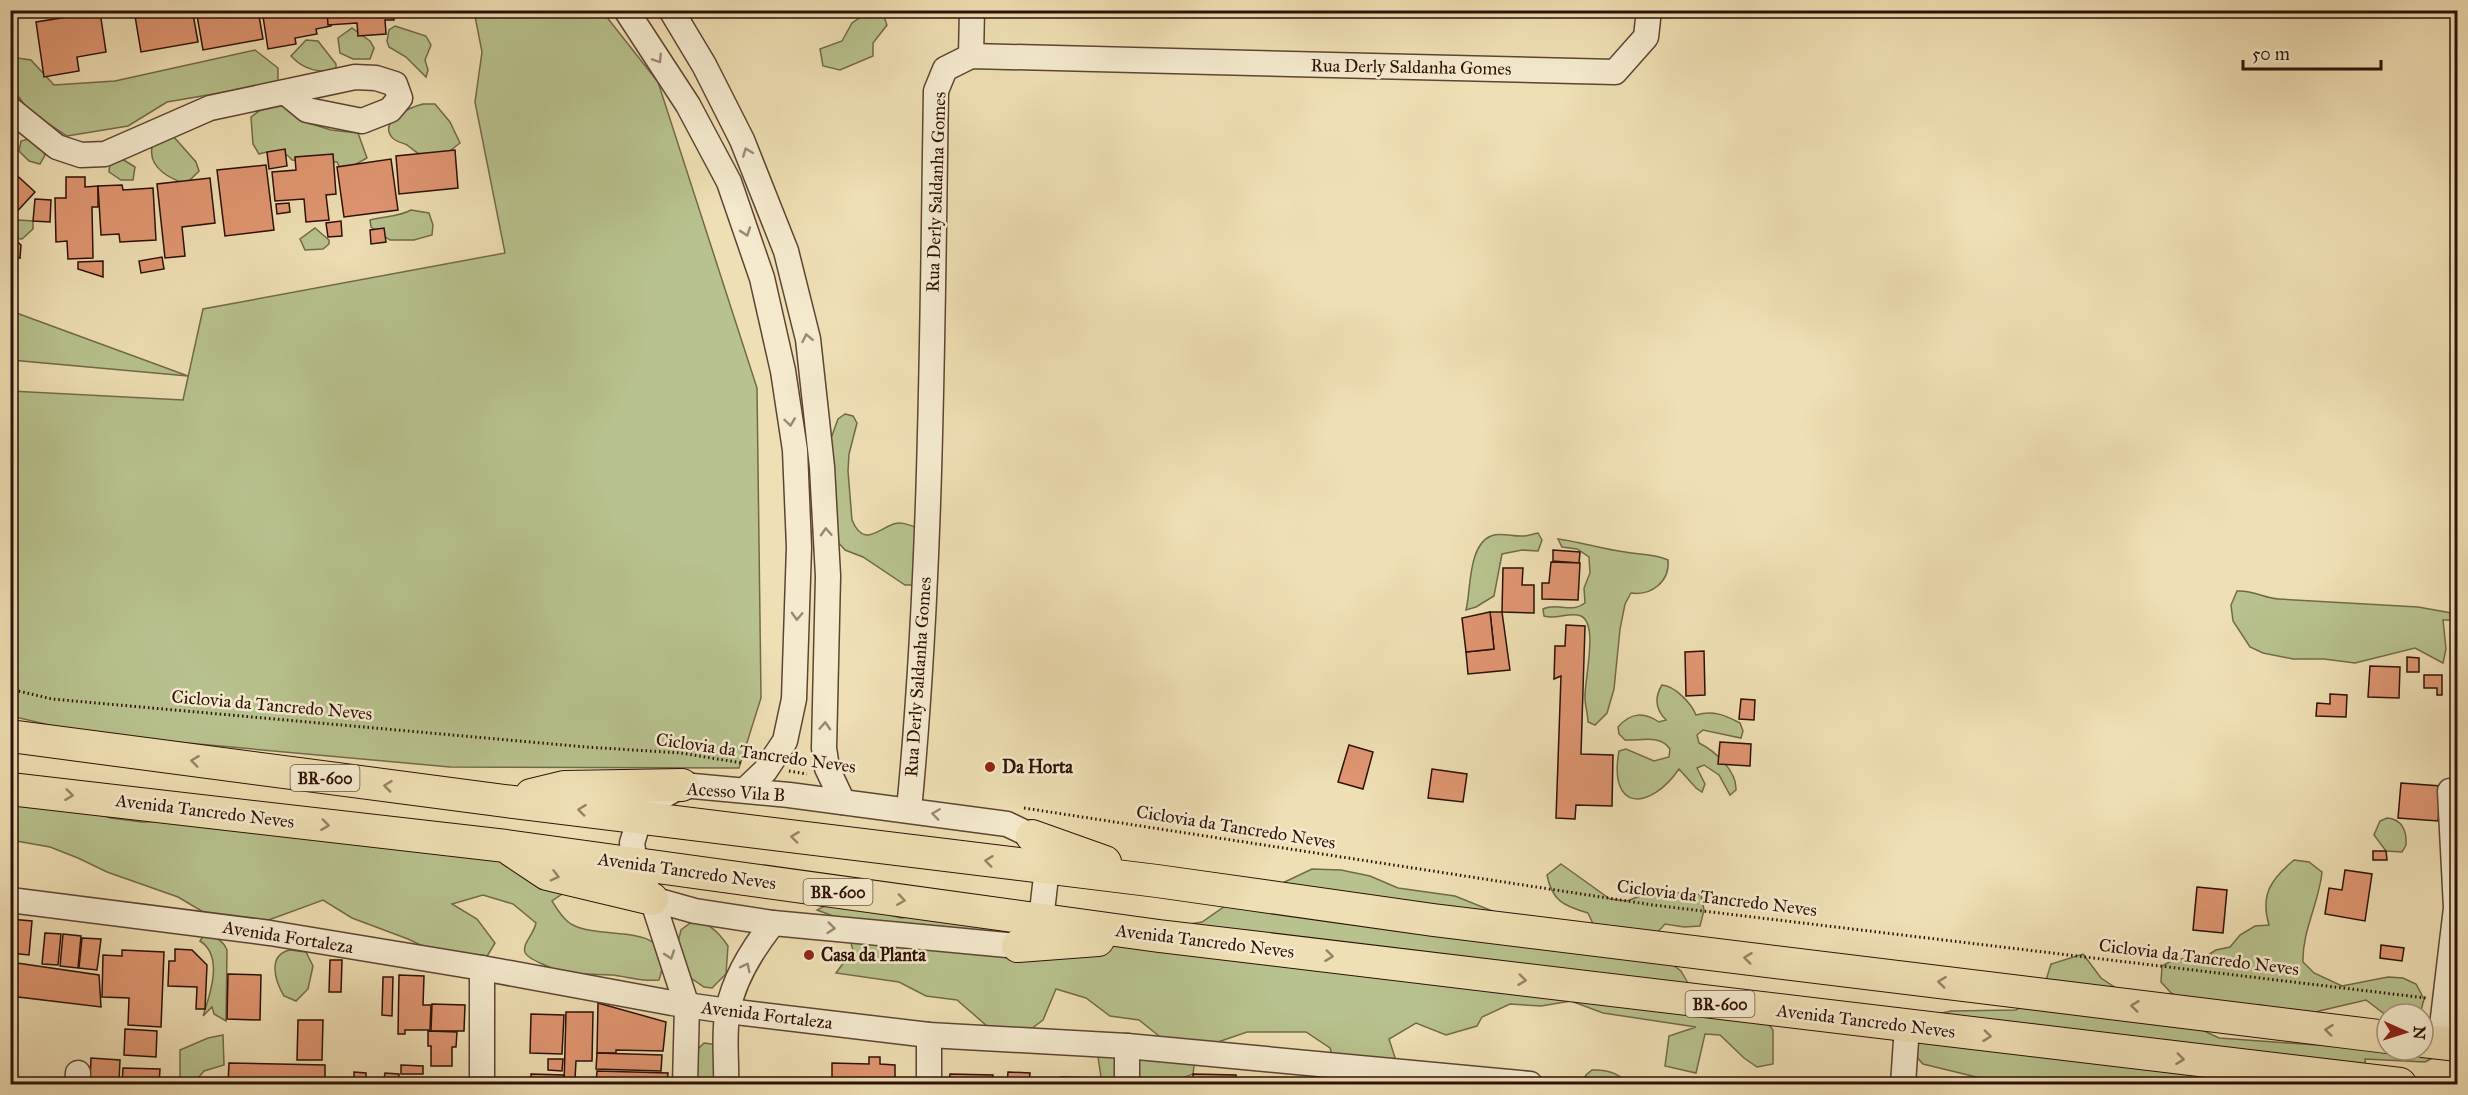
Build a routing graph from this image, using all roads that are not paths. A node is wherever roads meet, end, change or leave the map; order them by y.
1 (626, 10) edge
2 (672, 10) edge
3 (972, 10) edge
4 (1649, 10) edge
5 (970, 56) junction
6 (285, 92) dead end
7 (10, 109) edge
8 (10, 736) edge
9 (682, 785) junction
10 (10, 789) edge
11 (745, 790) junction
12 (2450, 791) dead end
13 (505, 801) junction
14 (843, 802) junction
15 (909, 810) junction
16 (640, 817) junction
17 (1032, 836) junction
18 (506, 846) junction
19 (635, 864) junction
20 (1047, 868) junction
21 (1157, 881) junction
22 (652, 899) junction
23 (10, 900) edge
24 (1041, 920) junction
25 (772, 923) junction
26 (1158, 936) junction
27 (1018, 946) junction
28 (482, 968) junction
29 (687, 1006) junction
30 (728, 1011) junction
31 (1907, 1026) junction
32 (929, 1035) junction
33 (2375, 1036) edge
34 (2440, 1043) edge
35 (1127, 1047) junction
36 (482, 1084) edge
37 (685, 1084) edge
38 (726, 1084) edge
39 (928, 1084) edge
40 (1127, 1084) edge
41 (1530, 1084) edge
42 (1903, 1084) edge
43 (2395, 1084) edge

1 -> 11 street
14 -> 2 street
3 - 5 street
4 - 5 street, Rua Derly Saldanha Gomes
5 - 15 street, Rua Derly Saldanha Gomes
6 - 7 street
13 -> 8 main road, BR-600
9 - 11 street, Acesso Vila B
9 - 13 main road
9 - 16 street, Acesso Vila B
10 -> 18 main road, Avenida Tancredo Neves / BR-600
11 - 14 street, Acesso Vila B
12 - 34 street
16 -> 13 main road, BR-600
14 - 15 street, Acesso Vila B
17 -> 15 street, Acesso Vila B
16 - 19 street
20 -> 16 main road, BR-600
17 - 20 street
17 - 21 main road
18 - 19 main road, Avenida Tancredo Neves / BR-600
18 -> 22 main road
19 - 22 street
19 -> 24 main road, Avenida Tancredo Neves / BR-600
20 - 21 main road, BR-600
20 - 24 street
33 -> 21 main road, BR-600
22 - 25 street
22 -> 29 street
23 - 28 street, Avenida Fortaleza
24 - 26 main road, Avenida Tancredo Neves / BR-600
24 - 27 street
25 -> 27 street
30 -> 25 street
26 - 27 main road
26 -> 31 main road, Avenida Tancredo Neves / BR-600
28 - 29 street, Avenida Fortaleza
28 - 36 street
29 - 30 street, Avenida Fortaleza
29 - 37 street
30 - 32 street, Avenida Fortaleza
30 - 38 street
31 - 42 street
31 -> 43 main road, Avenida Tancredo Neves / BR-600
32 - 35 street, Avenida Fortaleza
32 - 39 street
35 - 40 street
35 - 41 street, Avenida Fortaleza

